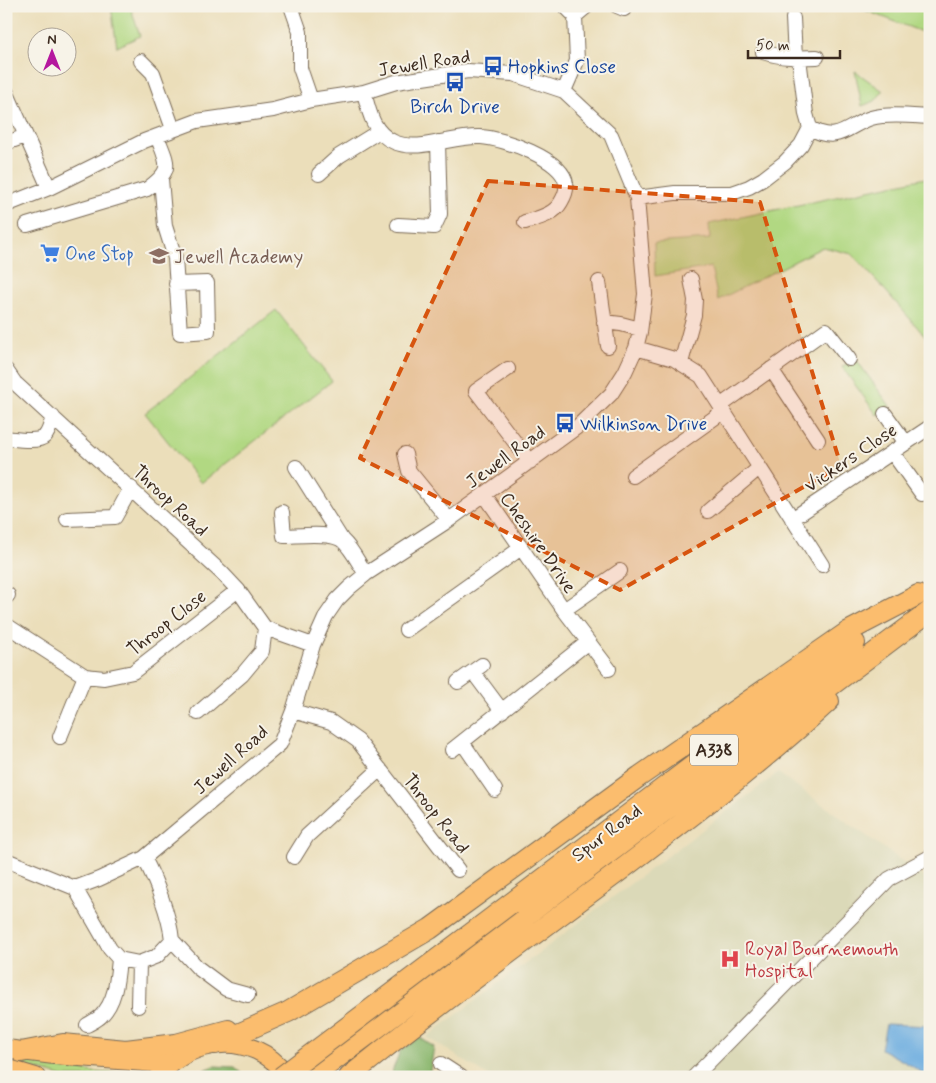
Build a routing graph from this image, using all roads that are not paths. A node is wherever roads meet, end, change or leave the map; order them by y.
1 (291, 6) edge
2 (587, 6) edge
3 (570, 11) edge
4 (793, 18) dead end
5 (763, 52) dead end
6 (817, 57) dead end
7 (797, 58) junction
8 (141, 61) dead end
9 (6, 91) edge
10 (564, 91) junction
11 (364, 92) junction
12 (311, 100) junction
13 (930, 117) edge
14 (810, 128) junction
15 (173, 129) junction
16 (378, 130) junction
17 (26, 136) junction
18 (157, 136) junction
19 (438, 142) junction
20 (6, 143) edge
21 (319, 174) dead end
22 (161, 179) junction
23 (49, 188) junction
24 (637, 198) junction
25 (6, 205) edge
26 (525, 222) dead end
27 (27, 225) dead end
28 (398, 225) dead end
29 (691, 279) dead end
30 (599, 282) dead end
31 (176, 284) dead end
32 (604, 322) junction
33 (640, 329) junction
34 (608, 346) dead end
35 (636, 348) junction
36 (849, 359) dead end
37 (681, 363) junction
38 (508, 369) dead end
39 (771, 369) junction
40 (6, 370) edge
41 (722, 409) junction
42 (885, 414) dead end
43 (53, 417) junction
44 (930, 427) edge
45 (6, 438) edge
46 (818, 440) dead end
47 (906, 443) junction
48 (892, 452) junction
49 (405, 454) dead end
50 (530, 462) junction
51 (296, 467) dead end
52 (759, 468) junction
53 (633, 476) dead end
54 (130, 488) junction
55 (484, 494) junction
56 (922, 494) dead end
57 (708, 511) dead end
58 (282, 512) dead end
59 (67, 519) dead end
60 (792, 519) junction
61 (449, 520) junction
62 (342, 540) junction
63 (521, 548) junction
64 (822, 565) dead end
65 (620, 571) dead end
66 (366, 574) junction
67 (238, 590) junction
68 (924, 591) edge
69 (564, 610) junction
70 (930, 611) edge
71 (6, 625) edge
72 (265, 628) junction
73 (406, 630) dead end
74 (588, 642) junction
75 (313, 645) junction
76 (877, 651) junction
77 (609, 669) dead end
78 (85, 676) junction
79 (458, 682) dead end
80 (293, 711) junction
81 (502, 711) junction
82 (198, 713) dead end
83 (60, 737) dead end
84 (380, 768) junction
85 (495, 790) dead end
86 (294, 857) dead end
87 (930, 857) edge
88 (144, 858) junction
89 (6, 860) edge
90 (458, 870) dead end
91 (74, 888) junction
92 (517, 911) junction
93 (172, 940) junction
94 (119, 959) junction
95 (139, 963) junction
96 (248, 995) dead end
97 (138, 1006) dead end
98 (277, 1016) junction
99 (87, 1025) dead end
100 (393, 1042) junction
101 (215, 1044) junction
102 (14, 1050) edge
103 (442, 1064) dead end
104 (6, 1068) edge
105 (164, 1070) edge
106 (36, 1077) edge
107 (281, 1077) edge
108 (290, 1077) edge
109 (312, 1077) edge
110 (349, 1077) edge
111 (364, 1077) edge
112 (461, 1077) edge
113 (694, 1077) edge

1 - 12 street
2 - 3 street
3 - 10 street
4 - 7 street
5 - 7 street
6 - 7 street
7 - 14 street
8 - 15 street
9 - 17 street
10 - 11 street, Jewell Road
10 - 24 street, Jewell Road
11 - 12 street, Jewell Road
11 - 16 street
12 - 15 street, Jewell Road
13 - 14 street
14 - 24 street
15 - 18 street, Jewell Road
16 - 19 street
16 - 21 street
17 - 20 street
17 - 23 street
18 - 22 street
18 - 23 street, Jewell Road
19 - 26 street
19 - 28 street
22 - 27 street
22 - 31 street
23 - 25 street, Jewell Road
24 - 33 street, Jewell Road
29 - 37 street
30 - 32 street
32 - 33 street
32 - 34 street
33 - 35 street, Jewell Road
35 - 37 street
35 - 50 street, Jewell Road
36 - 39 street
37 - 41 street
38 - 50 street
39 - 41 street
39 - 46 street
40 - 43 street, Throop Road
41 - 52 street
41 - 53 street
42 - 47 street
43 - 45 street
43 - 54 street, Throop Road
44 - 47 street, Vickers Close
47 - 48 street, Vickers Close
48 - 56 street
48 - 60 street, Vickers Close
49 - 61 street
50 - 55 street, Jewell Road
51 - 62 street
52 - 57 street
52 - 60 street
54 - 59 street
54 - 67 street, Throop Road
55 - 61 street, Jewell Road
55 - 63 street, Cheshire Drive
58 - 62 street
60 - 64 street
61 - 66 street, Jewell Road
62 - 66 street
63 - 69 street, Cheshire Drive
63 - 73 street
65 - 69 street, Cheshire Drive
66 - 75 street, Jewell Road
67 - 72 street, Throop Road
67 - 78 street, Throop Close
68 - 92 highway, Spur Road / A338
68 - 98 highway
69 - 74 street, Cheshire Drive
70 - 76 highway, Spur Road / A338
71 - 78 street
72 - 75 street
72 - 82 street
74 - 77 street, Cheshire Drive
74 - 81 street
75 - 80 street, Jewell Road
76 - 92 highway, Spur Road / A338
76 - 100 highway
78 - 83 street
79 - 81 street
80 - 84 street, Throop Road
80 - 88 street, Jewell Road
81 - 85 street
84 - 86 street
84 - 90 street, Throop Road
87 - 113 street
88 - 91 street, Jewell Road
88 - 93 street
89 - 91 street
91 - 94 street
92 - 107 highway, Spur Road / A338, bridge
92 - 109 highway, Spur Road / A338
93 - 95 street
93 - 96 street
94 - 95 street
94 - 99 street
95 - 97 street
98 - 101 highway
98 - 102 highway
100 - 110 highway
100 - 111 highway
101 - 105 main road
101 - 108 main road
102 - 105 main road
103 - 112 street
104 - 106 main road

